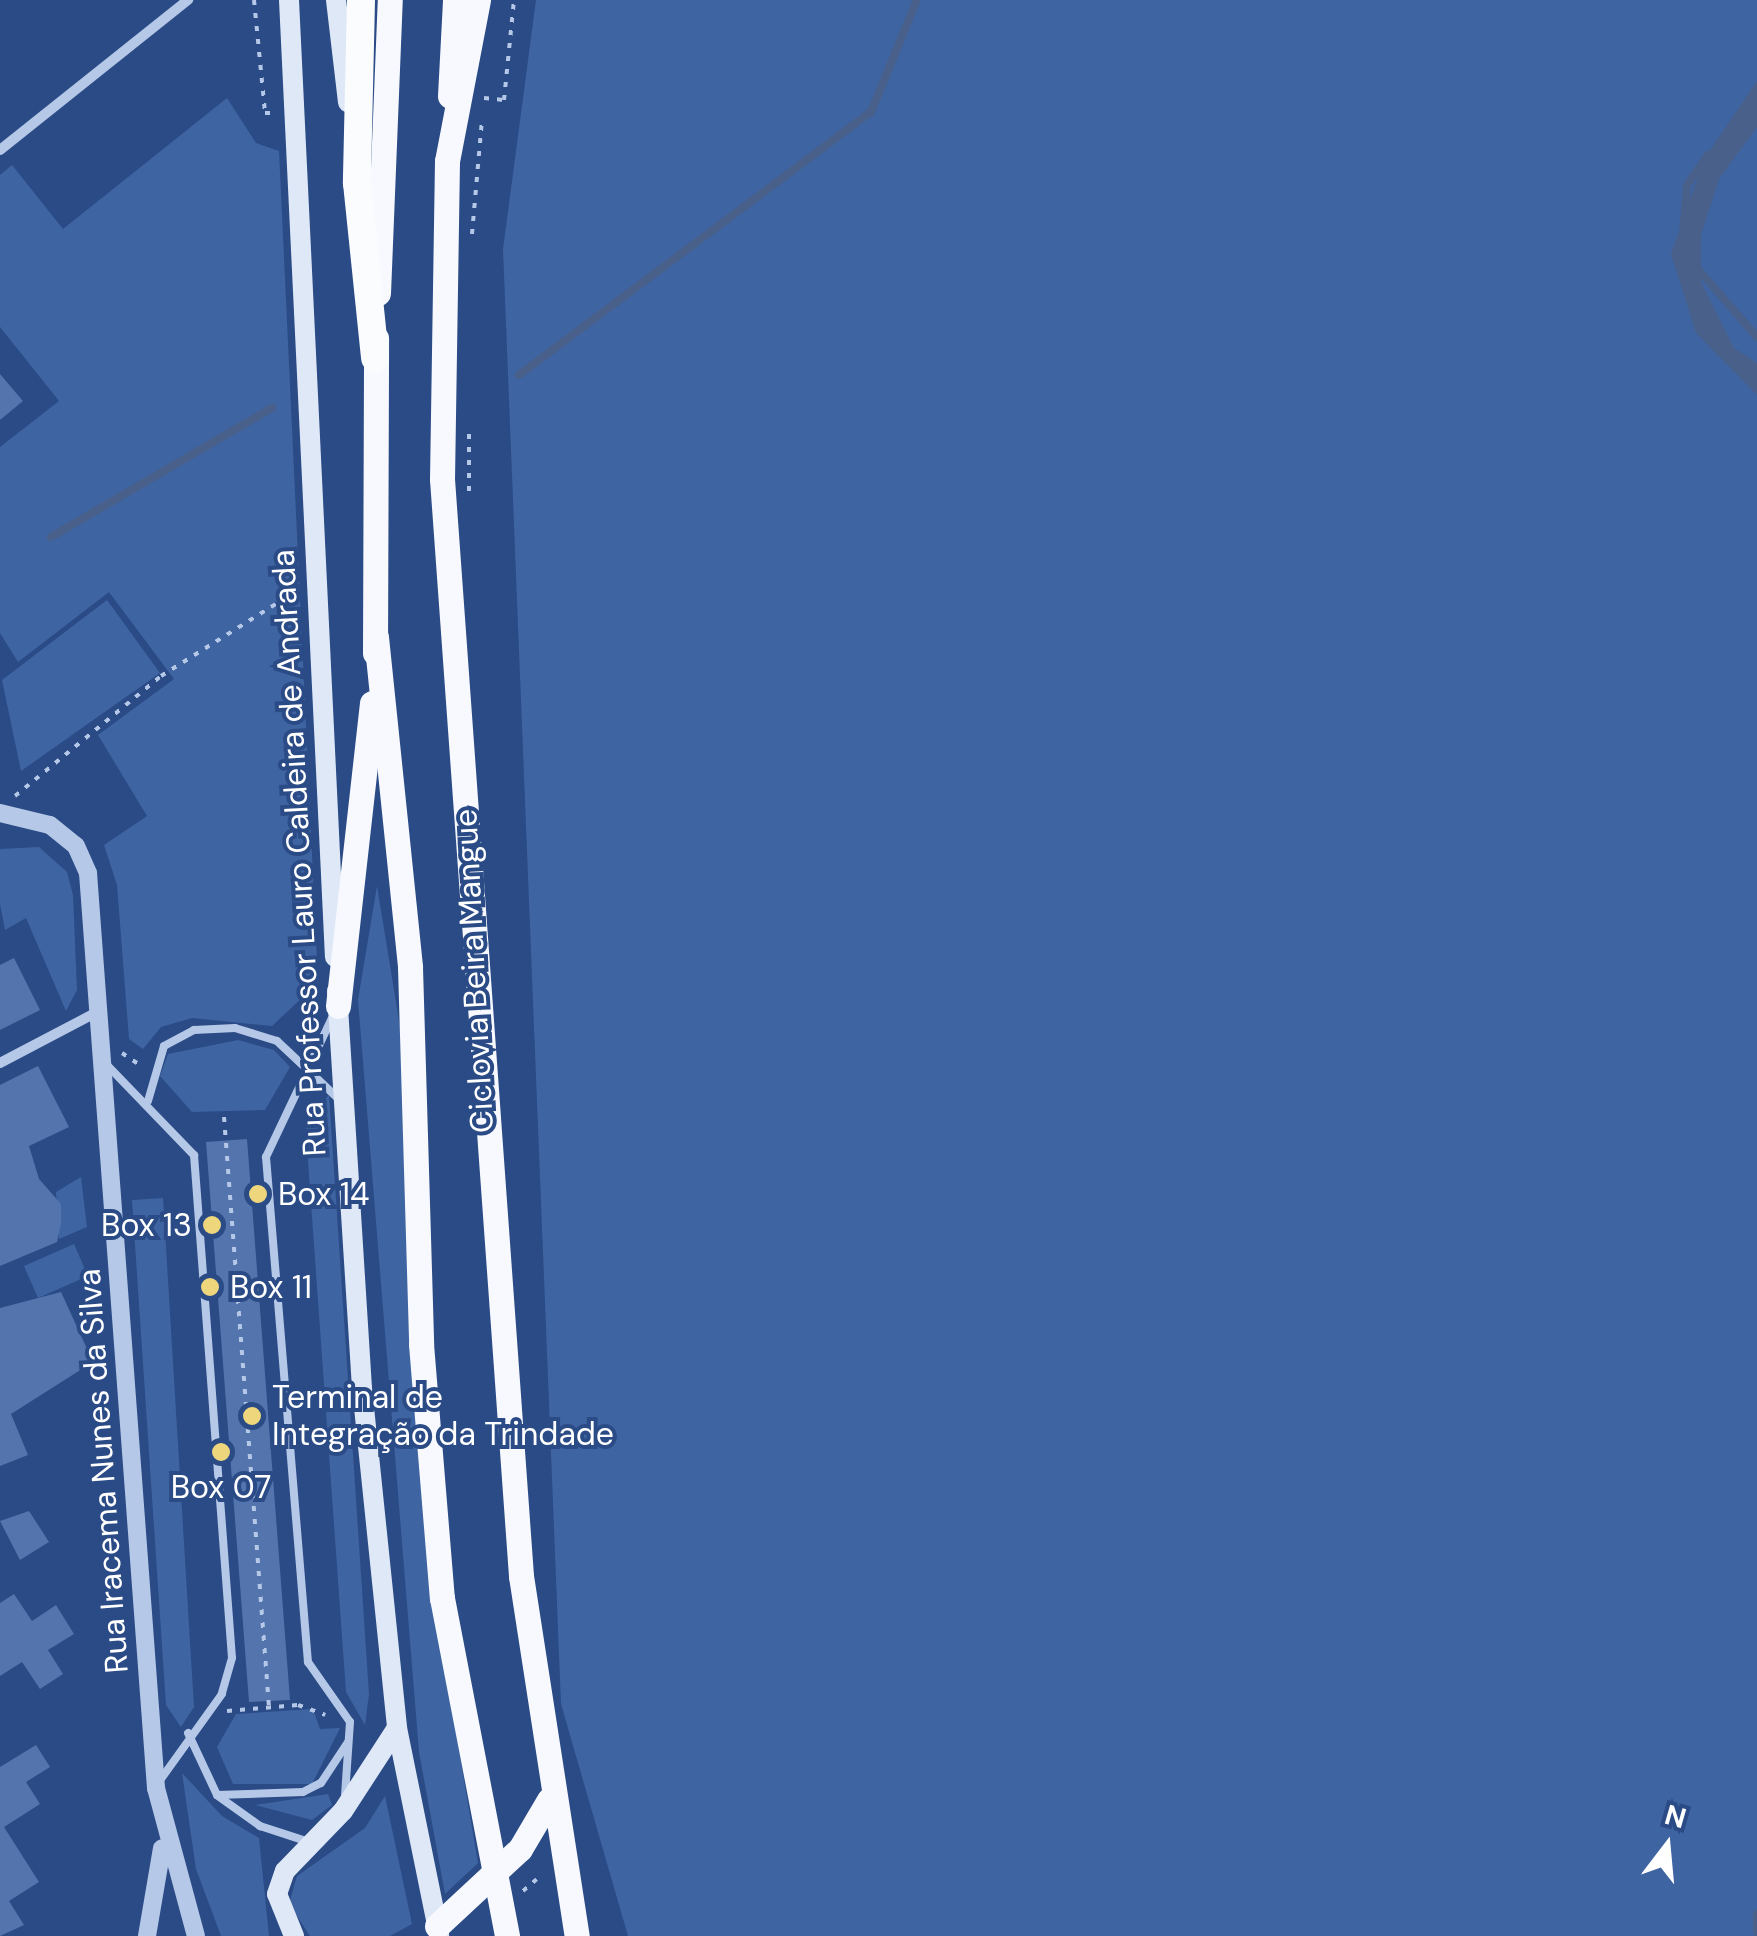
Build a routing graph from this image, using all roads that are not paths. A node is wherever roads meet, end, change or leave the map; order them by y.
1 (188, 0) edge
2 (289, 0) edge
3 (336, 0) edge
4 (361, 0) edge
5 (390, 0) edge
6 (455, 0) edge
7 (478, 0) edge
8 (0, 150) edge
9 (447, 162) junction
10 (357, 183) junction
11 (375, 358) junction
12 (376, 637) junction
13 (6, 807) edge
14 (338, 1006) junction
15 (103, 1008) junction
16 (0, 1063) edge
17 (106, 1064) junction
18 (305, 1071) junction
19 (148, 1101) junction
20 (342, 1101) junction
21 (397, 1728) junction
22 (188, 1733) junction
23 (350, 1733) junction
24 (156, 1788) junction
25 (218, 1796) junction
26 (549, 1800) junction
27 (343, 1811) junction
28 (164, 1833) junction
29 (306, 1841) junction
30 (494, 1876) junction
31 (432, 1933) edge
32 (147, 1936) edge
33 (196, 1936) edge
34 (294, 1936) edge
35 (508, 1936) edge
36 (577, 1936) edge

1 - 8 street
2 - 14 main road, Rua Professor Lauro Caldeira de Andrada
3 - 10 main road
4 - 10 highway
5 - 11 main road
6 - 9 main road
7 - 9 main road
9 - 26 main road
10 - 11 highway
11 - 12 main road
12 - 14 main road
12 - 30 main road
13 - 15 street, Rua Iracema Nunes da Silva
14 - 18 lane
14 - 20 main road, Rua Professor Lauro Caldeira de Andrada
15 - 16 street
15 - 17 street, Rua Iracema Nunes da Silva
17 - 19 lane
17 - 24 street, Rua Iracema Nunes da Silva
18 - 19 lane
18 - 20 lane
18 - 23 lane
19 - 22 lane
20 - 21 main road, Rua Professor Lauro Caldeira de Andrada
21 - 27 main road
21 - 31 main road, Rua Professor Lauro Caldeira de Andrada
22 - 24 lane
22 - 25 lane
23 - 25 lane
23 - 27 lane
24 - 28 street, Rua Iracema Nunes da Silva
25 - 29 lane
26 - 30 main road
26 - 36 main road
27 - 29 main road
28 - 32 street
28 - 33 street, Rua Iracema Nunes da Silva
29 - 34 main road
30 - 31 main road
30 - 35 main road

